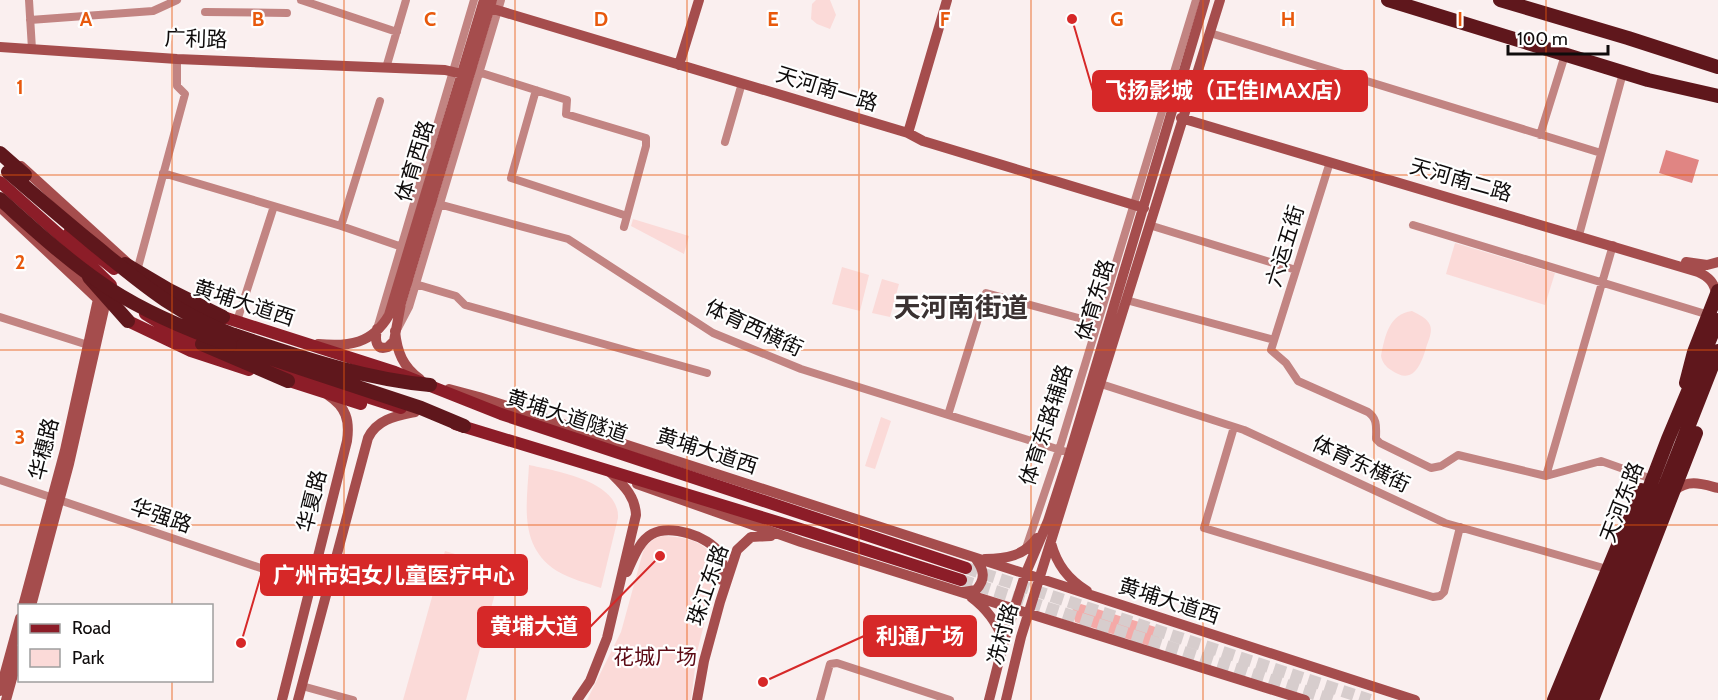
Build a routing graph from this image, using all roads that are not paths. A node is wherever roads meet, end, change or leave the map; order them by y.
1 (29, 0) edge
2 (177, 0) edge
3 (301, 0) edge
4 (406, 0) edge
5 (474, 0) edge
6 (699, 0) edge
7 (947, 0) edge
8 (1196, 0) edge
9 (1205, 0) edge
10 (1220, 0) edge
11 (1388, 0) edge
12 (1500, 0) edge
13 (493, 4) edge
14 (205, 12) dead end
15 (287, 13) dead end
16 (30, 20) junction
17 (397, 32) junction
18 (1210, 33) junction
19 (0, 46) edge
20 (32, 49) junction
21 (1564, 55) junction
22 (177, 59) junction
23 (680, 64) junction
24 (1718, 67) edge
25 (386, 68) junction
26 (466, 72) junction
27 (1623, 73) junction
28 (742, 83) junction
29 (536, 90) junction
30 (1718, 96) edge
31 (380, 101) dead end
32 (1184, 115) junction
33 (908, 133) junction
34 (1540, 135) junction
35 (725, 142) dead end
36 (0, 148) edge
37 (0, 153) edge
38 (1601, 153) junction
39 (0, 158) edge
40 (1330, 162) junction
41 (0, 165) edge
42 (163, 173) junction
43 (0, 174) edge
44 (0, 182) edge
45 (7, 193) edge
46 (435, 203) junction
47 (1140, 203) junction
48 (274, 206) junction
49 (0, 208) edge
50 (627, 216) junction
51 (1149, 225) junction
52 (1413, 225) dead end
53 (340, 226) junction
54 (624, 226) dead end
55 (1579, 232) junction
56 (94, 244) junction
57 (1613, 245) junction
58 (405, 248) junction
59 (1718, 262) edge
60 (1296, 270) junction
61 (136, 271) junction
62 (1602, 282) junction
63 (412, 283) junction
64 (1717, 293) edge
65 (1126, 300) junction
66 (101, 302) junction
67 (0, 317) edge
68 (223, 317) junction
69 (1713, 317) edge
70 (128, 321) junction
71 (1098, 323) junction
72 (377, 329) junction
73 (395, 331) junction
74 (234, 333) junction
75 (1274, 340) junction
76 (306, 343) junction
77 (202, 344) junction
78 (87, 345) junction
79 (1718, 351) edge
80 (708, 373) dead end
81 (1714, 375) edge
82 (288, 381) junction
83 (1101, 384) junction
84 (430, 385) junction
85 (415, 412) junction
86 (948, 415) junction
87 (464, 426) junction
88 (1234, 427) junction
89 (347, 441) junction
90 (366, 446) junction
91 (1064, 452) junction
92 (1684, 465) junction
93 (1658, 466) junction
94 (610, 472) junction
95 (1546, 476) junction
96 (1649, 478) junction
97 (0, 480) edge
98 (1699, 483) junction
99 (1718, 488) edge
100 (1675, 490) junction
101 (56, 500) junction
102 (1665, 513) junction
103 (1048, 521) junction
104 (1460, 527) junction
105 (1647, 532) junction
106 (801, 542) junction
107 (1051, 543) junction
108 (1025, 551) junction
109 (976, 559) junction
110 (1025, 575) junction
111 (1039, 579) junction
112 (1616, 579) junction
113 (963, 580) junction
114 (311, 585) junction
115 (620, 586) junction
116 (1103, 600) junction
117 (720, 602) junction
118 (24, 604) edge
119 (31, 604) edge
120 (1015, 609) junction
121 (1028, 613) junction
122 (18, 625) edge
123 (1004, 641) junction
124 (18, 657) edge
125 (0, 691) edge
126 (299, 696) edge
127 (0, 697) edge
128 (1558, 699) edge
129 (6, 700) edge
130 (282, 700) edge
131 (353, 700) edge
132 (579, 700) edge
133 (697, 700) edge
134 (820, 700) edge
135 (950, 700) edge
136 (989, 700) edge
137 (1006, 700) edge
138 (1305, 700) edge
139 (1415, 700) edge
140 (1581, 700) edge
141 (1592, 700) edge

1 - 16 street
2 - 16 street
3 - 17 street
4 - 17 street
5 - 26 street
6 - 23 main road
7 - 33 main road
8 - 47 street, 体育东路辅路
9 - 47 main road, 体育东路
10 - 18 main road, 体育东路
11 - 21 highway
12 - 24 highway
13 - 23 main road, 天河南一路
13 - 26 main road, 体育西路
14 - 15 street
16 - 20 street
17 - 25 street
18 - 32 main road, 体育东路
18 - 34 street
19 - 20 main road, 广利路
20 - 22 main road, 广利路
21 - 27 highway
21 - 34 street
22 - 25 main road, 广利路
22 - 42 street
23 - 28 main road, 天河南一路
25 - 26 main road, 广利路
26 - 29 street
26 - 46 main road, 体育西路
26 - 58 main road, 体育西路
27 - 30 highway
27 - 38 street
28 - 33 main road, 天河南一路
28 - 35 street
29 - 50 street
29 - 50 street
31 - 53 street
32 - 40 main road, 天河南二路
32 - 51 main road, 体育东路
32 - 55 main road, 天河南二路
33 - 47 main road, 天河南一路
34 - 38 street
36 - 61 main road
37 - 56 highway, bridge
38 - 55 street
39 - 61 highway
40 - 55 main road, 天河南二路
40 - 60 street, 六运五街
41 - 56 highway, bridge
42 - 48 street
42 - 61 street
43 - 45 main road
44 - 45 main road
45 - 68 main road, 黄埔大道西
45 - 70 highway
45 - 74 highway, bridge
45 - 77 main road
46 - 63 main road, 体育西路
46 - 86 street, 体育西横街
47 - 71 street, 体育东路辅路
47 - 91 main road, 体育东路
48 - 53 street
48 - 74 street
49 - 66 main road
50 - 54 street
51 - 60 street
51 - 65 main road, 体育东路
52 - 62 street
53 - 58 street
55 - 57 main road, 天河南二路
55 - 59 main road, 天河南二路
56 - 74 highway, bridge
57 - 62 street
57 - 64 main road, 天河南二路
58 - 72 main road, 体育西路
60 - 75 street, 六运五街
61 - 68 highway
62 - 69 street
62 - 95 street
63 - 73 main road, 体育西路
63 - 80 street
64 - 69 highway, 天河东路
65 - 75 street
65 - 83 main road, 体育东路
66 - 70 main road
66 - 78 main road, 华穗路
66 - 101 main road, 华穗路
67 - 78 street
68 - 74 main road, 黄埔大道西
69 - 93 highway, 天河东路
70 - 82 main road
71 - 86 street
71 - 91 street, 体育东路辅路
72 - 73 main road
72 - 76 main road
73 - 84 main road
74 - 76 main road, 黄埔大道西
74 - 84 highway
74 - 87 highway
75 - 95 street
76 - 84 main road, 黄埔大道西
77 - 82 highway
77 - 85 main road
78 - 101 main road, 华穗路
79 - 81 highway, 天河东路
81 - 92 highway
81 - 105 highway, 天河东路
82 - 85 main road
82 - 89 main road, 华夏路
83 - 88 street, 体育东横街
83 - 107 main road, 体育东路
84 - 109 main road, 黄埔大道西
84 - 113 main road, 黄埔大道隧道
85 - 87 main road
85 - 90 main road, 华夏路
86 - 91 street, 体育西横街
87 - 94 main road
88 - 104 street, 体育东横街
88 - 104 street
89 - 90 main road
89 - 114 main road, 华夏路
90 - 126 main road, 华夏路
91 - 103 main road, 体育东路
91 - 108 street, 体育东路辅路
92 - 98 main road
92 - 100 highway
93 - 96 highway
93 - 112 highway, 天河东路
94 - 106 main road
94 - 113 main road, 黄埔大道隧道
94 - 115 main road
95 - 96 street
96 - 112 highway
97 - 101 street, 华强路
98 - 99 main road
98 - 100 main road
100 - 102 highway
101 - 114 street, 华强路
101 - 118 main road, 华穗路
101 - 119 main road, 华穗路
102 - 105 highway
102 - 141 highway
103 - 108 main road
103 - 110 main road, 体育东路
104 - 112 street, 体育东横街
105 - 112 highway, 天河东路
106 - 113 main road
106 - 117 main road, 珠江东路
107 - 111 main road, 体育东路
107 - 116 main road
108 - 109 main road
109 - 110 main road, 黄埔大道西
109 - 113 main road
110 - 111 main road, 黄埔大道西
110 - 120 main road, 体育东路
111 - 116 main road, 黄埔大道西
111 - 121 main road, 冼村路
112 - 128 highway, 天河东路
112 - 140 highway, 天河东路
113 - 120 main road
113 - 123 main road
114 - 130 main road, 华夏路
115 - 117 main road
115 - 132 main road
116 - 139 main road, 黄埔大道西
117 - 133 main road, 珠江东路
120 - 121 main road
120 - 123 main road, 冼村路
121 - 137 main road, 冼村路
121 - 138 main road
122 - 125 main road
123 - 136 main road, 冼村路
124 - 129 main road
126 - 131 street
127 - 129 main road
134 - 135 street

